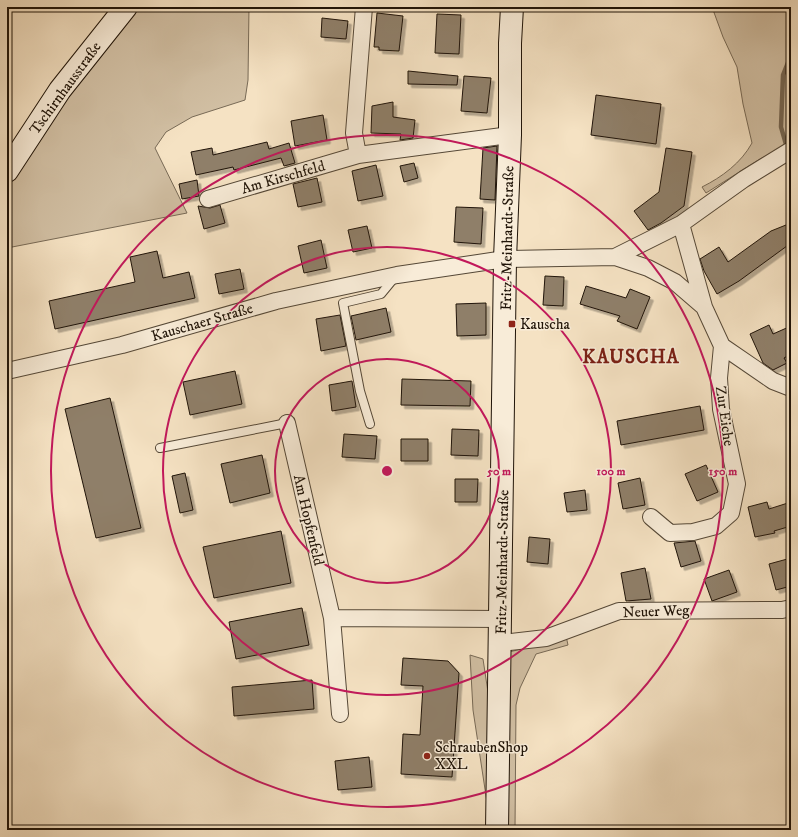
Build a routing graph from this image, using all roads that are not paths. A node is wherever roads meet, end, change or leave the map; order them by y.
1 (126, 7) edge
2 (364, 7) edge
3 (512, 7) edge
4 (510, 135) junction
5 (788, 151) edge
6 (358, 155) junction
7 (7, 171) edge
8 (208, 199) dead end
9 (681, 224) junction
10 (615, 257) junction
11 (505, 259) junction
12 (397, 275) junction
13 (704, 307) junction
14 (722, 346) junction
15 (7, 370) edge
16 (791, 388) edge
17 (287, 422) joint
18 (370, 424) dead end
19 (160, 448) dead end
20 (651, 517) dead end
21 (791, 608) edge
22 (332, 618) junction
23 (502, 619) junction
24 (501, 643) junction
25 (340, 714) dead end
26 (497, 830) edge

1 - 7 street, Tschirnhausstraße
2 - 6 street
3 - 4 street, Fritz-Meinhardt-Straße
4 - 6 street, Am Kirschfeld
4 - 11 street, Fritz-Meinhardt-Straße
5 - 9 street
6 - 8 street, Am Kirschfeld
9 - 10 street
9 - 13 street
10 - 11 street
10 - 13 street
11 - 12 street, Kauschaer Straße
11 - 23 street, Fritz-Meinhardt-Straße
12 - 15 street, Kauschaer Straße
12 - 18 lane
13 - 14 street
14 - 16 street
14 - 20 street, Zur Eiche
17 - 19 lane
17 - 22 street, Am Hopfenfeld
21 - 24 street, Neuer Weg
22 - 23 street
22 - 25 street, Am Hopfenfeld
23 - 24 street, Fritz-Meinhardt-Straße
24 - 26 street, Fritz-Meinhardt-Straße

